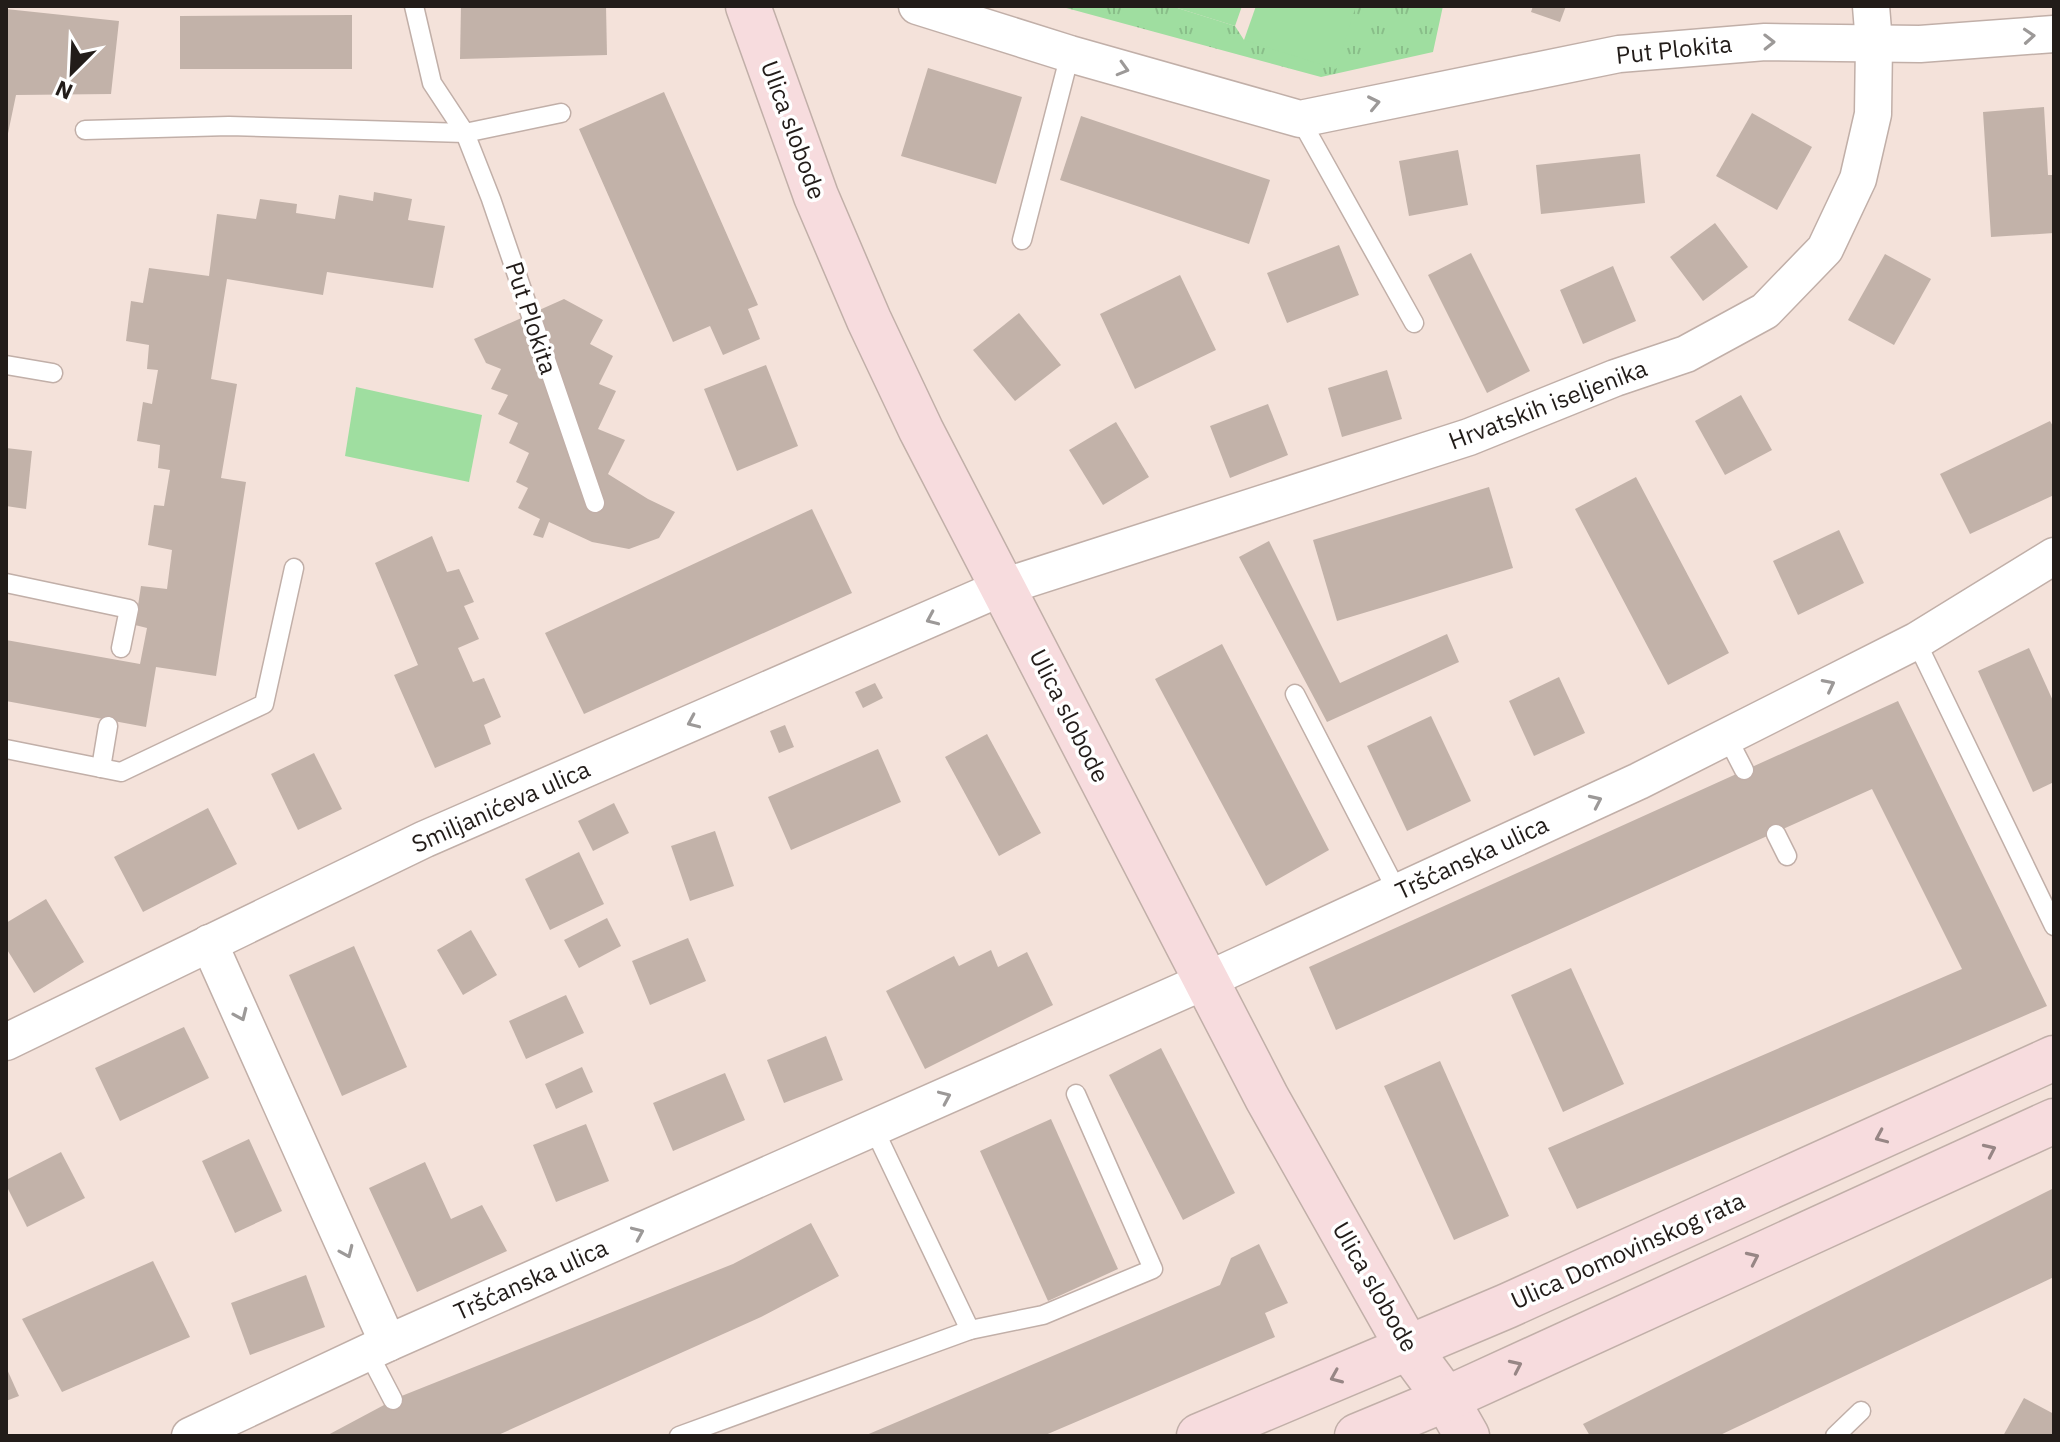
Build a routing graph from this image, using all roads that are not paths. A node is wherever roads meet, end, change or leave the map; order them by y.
1 (414, 6) edge
2 (748, 6) edge
3 (1871, 6) edge
4 (939, 12) edge
5 (2054, 34) edge
6 (1874, 43) junction
7 (1070, 54) junction
8 (561, 113) dead end
9 (1300, 119) junction
10 (85, 130) dead end
11 (465, 133) junction
12 (1022, 240) dead end
13 (1414, 323) dead end
14 (6, 365) edge
15 (53, 373) dead end
16 (595, 503) dead end
17 (2054, 556) edge
18 (294, 568) dead end
19 (6, 583) edge
20 (1003, 587) junction
21 (1916, 641) junction
22 (121, 648) dead end
23 (1295, 694) dead end
24 (108, 726) dead end
25 (1727, 737) junction
26 (6, 749) edge
27 (101, 768) junction
28 (1744, 770) dead end
29 (1776, 834) dead end
30 (1787, 856) dead end
31 (1398, 893) junction
32 (2054, 926) edge
33 (209, 943) junction
34 (1205, 981) junction
35 (6, 1042) edge
36 (2054, 1058) edge
37 (1076, 1094) dead end
38 (2054, 1121) edge
39 (874, 1129) junction
40 (970, 1330) junction
41 (1407, 1346) junction
42 (378, 1347) junction
43 (1446, 1399) junction
44 (393, 1400) dead end
45 (1861, 1411) dead end
46 (190, 1436) edge
47 (679, 1436) edge
48 (1199, 1436) edge
49 (1357, 1436) edge
50 (1467, 1436) edge
51 (1835, 1436) edge

1 - 11 lane, Put Plokita
2 - 20 main road, Ulica slobode
3 - 6 street, Hrvatskih iseljenika
4 - 7 street, Put Plokita
6 -> 5 street, Put Plokita
9 -> 6 street, Put Plokita
6 - 20 street, Hrvatskih iseljenika
7 -> 9 street, Put Plokita
7 - 12 lane
8 - 11 lane
9 - 13 lane
10 - 11 lane
11 - 16 lane, Put Plokita
14 - 15 lane
17 - 21 street, Tršćanska ulica
18 - 27 lane
19 - 22 lane
20 -> 33 street, Smiljanićeva ulica
20 - 34 main road, Ulica slobode
25 -> 21 street, Tršćanska ulica
21 - 32 lane
23 - 31 lane
24 - 27 lane
25 - 28 lane
31 -> 25 street, Tršćanska ulica
26 - 27 lane
29 - 30 lane
31 - 34 street, Tršćanska ulica
33 - 35 street, Smiljanićeva ulica
33 -> 42 street
39 -> 34 street, Tršćanska ulica
34 - 41 main road, Ulica slobode
36 -> 41 main road, Ulica Domovinskog rata
37 - 40 lane
43 -> 38 main road
39 - 40 lane
42 -> 39 street, Tršćanska ulica
40 - 47 lane
41 - 43 main road, Ulica slobode
41 -> 48 main road, Ulica Domovinskog rata
42 - 44 lane
42 - 46 street, Tršćanska ulica
43 - 49 main road
43 - 50 main road, Ulica slobode
45 - 51 lane

